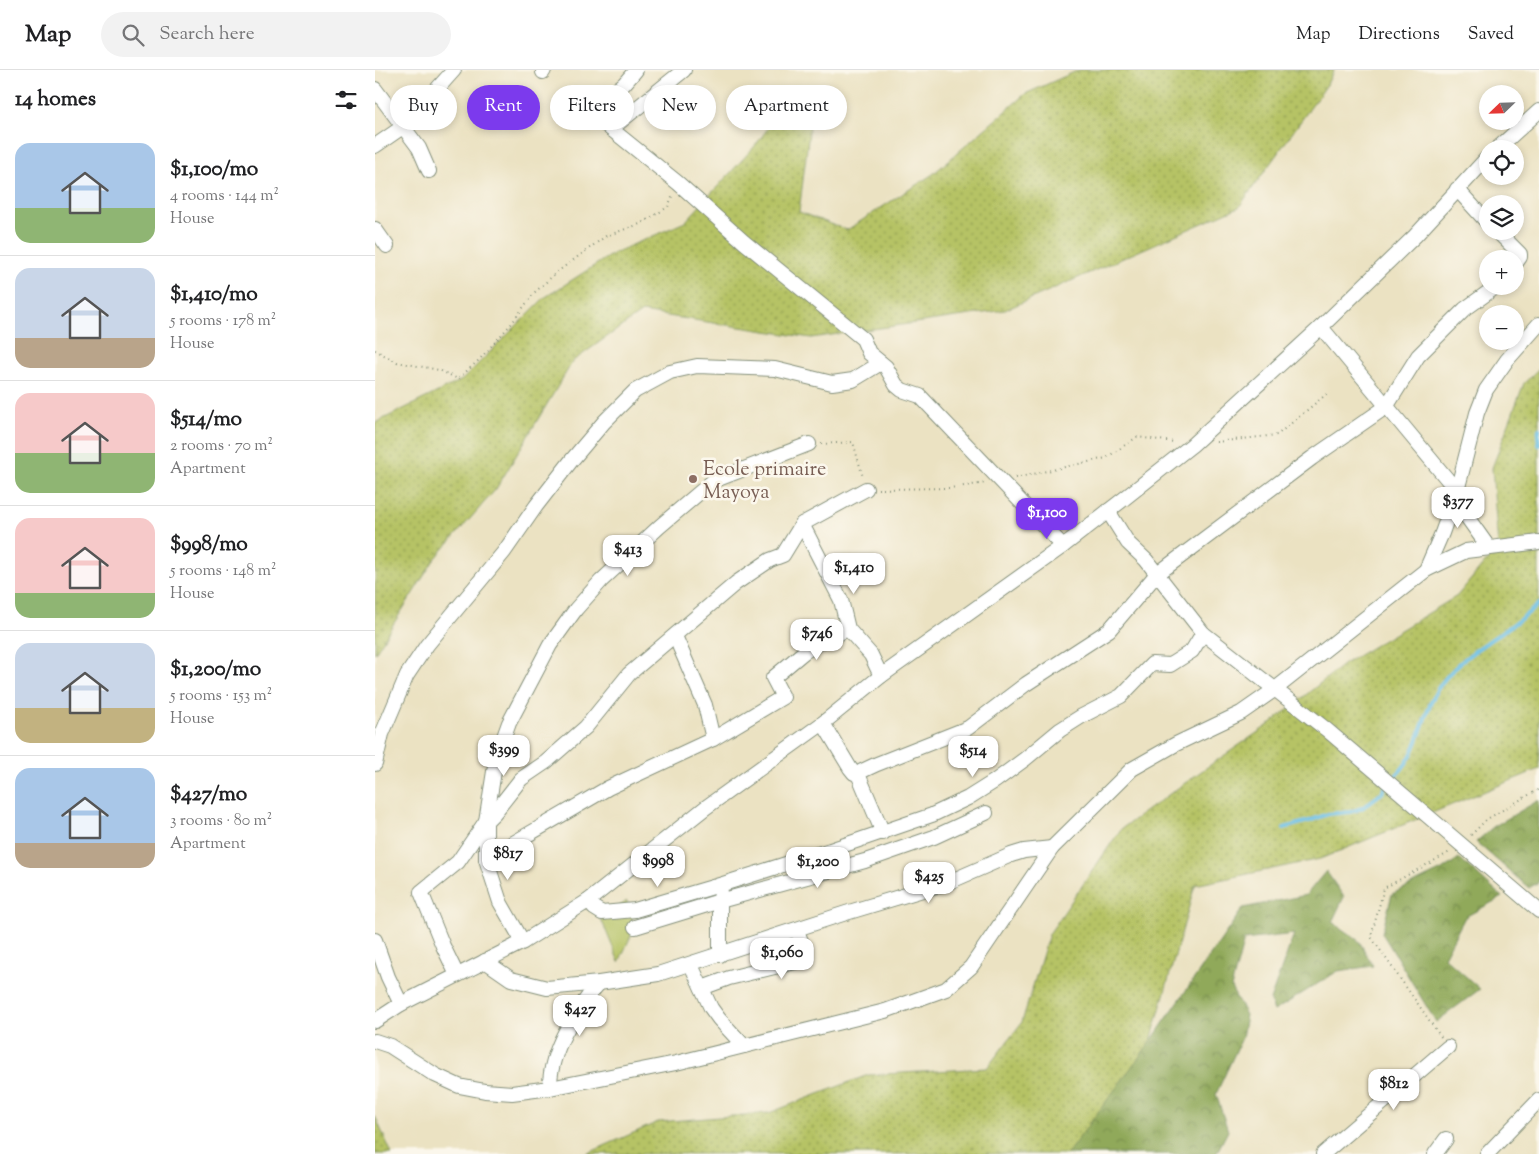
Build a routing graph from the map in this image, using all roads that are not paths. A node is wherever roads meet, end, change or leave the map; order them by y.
1 (454, 70) edge
2 (636, 70) edge
3 (684, 70) edge
4 (441, 85) edge
5 (623, 85) edge
6 (375, 89) edge
7 (390, 108) edge
8 (634, 110) edge
9 (1539, 111) edge
10 (398, 130) edge
11 (407, 130) edge
12 (613, 130) edge
13 (1507, 140) edge
14 (375, 146) edge
15 (1479, 167) edge
16 (429, 171) dead end
17 (1457, 190) junction
18 (1479, 213) edge
19 (375, 229) edge
20 (1506, 240) edge
21 (387, 246) dead end
22 (1515, 250) edge
23 (1484, 295) edge
24 (1539, 324) edge
25 (1321, 328) junction
26 (881, 363) junction
27 (1386, 407) junction
28 (809, 444) road end
29 (866, 489) road end
30 (1457, 491) junction
31 (1108, 511) junction
32 (802, 524) junction
33 (1539, 542) edge
34 (1063, 546) junction
35 (1489, 548) junction
36 (1426, 570) junction
37 (1156, 575) junction
38 (848, 629) junction
39 (1203, 633) junction
40 (675, 636) junction
41 (881, 676) junction
42 (1274, 690) junction
43 (823, 723) junction
44 (713, 739) junction
45 (375, 764) edge
46 (858, 774) junction
47 (986, 812) dead end
48 (486, 821) junction
49 (883, 833) junction
50 (1052, 848) junction
51 (486, 859) junction
52 (723, 884) junction
53 (588, 901) junction
54 (720, 901) junction
55 (1539, 911) edge
56 (635, 927) dead end
57 (797, 930) junction
58 (375, 940) edge
59 (523, 942) junction
60 (720, 955) junction
61 (485, 961) junction
62 (691, 964) junction
63 (457, 975) junction
64 (599, 984) junction
65 (701, 988) junction
66 (401, 1004) junction
67 (375, 1021) edge
68 (375, 1041) edge
69 (744, 1046) junction
70 (1448, 1047) road end
71 (550, 1088) junction
72 (1539, 1100) edge
73 (1446, 1139) dead end
74 (1323, 1154) edge
75 (1435, 1154) edge
76 (1487, 1154) edge

1 - 4 street
2 - 5 street
3 - 8 street
6 - 7 street
9 - 13 street
10 - 14 street
11 - 16 street
12 - 26 street
15 - 17 street
17 - 18 street
17 - 25 street
19 - 21 street
20 - 22 street
23 - 27 street
24 - 30 street
25 - 27 street
25 - 31 street
26 - 34 street
26 - 45 street
27 - 30 street
27 - 37 street
28 - 48 street
29 - 32 street
30 - 35 street
30 - 36 street
31 - 34 street
31 - 37 street
32 - 38 street
32 - 40 street
33 - 35 street
34 - 41 street
35 - 36 street
36 - 42 street
37 - 39 street
37 - 46 street
38 - 41 street
38 - 44 street
39 - 42 street
39 - 49 street
40 - 44 street
40 - 48 street
41 - 43 street
42 - 50 street
42 - 55 street
43 - 46 street
43 - 53 street
44 - 51 street
46 - 49 street
47 - 54 street
48 - 51 street
48 - 63 street
49 - 52 street
50 - 57 street
50 - 69 street
51 - 59 street
52 - 53 street
52 - 54 street
53 - 59 street
54 - 56 street
54 - 60 street
57 - 60 street
57 - 65 street
58 - 66 street
59 - 61 street
60 - 62 street
61 - 63 street
61 - 64 street
62 - 64 street
62 - 65 street
63 - 66 street
64 - 71 street
65 - 69 street
66 - 67 street
68 - 71 street
69 - 71 street
70 - 74 street
72 - 76 street
73 - 75 street

